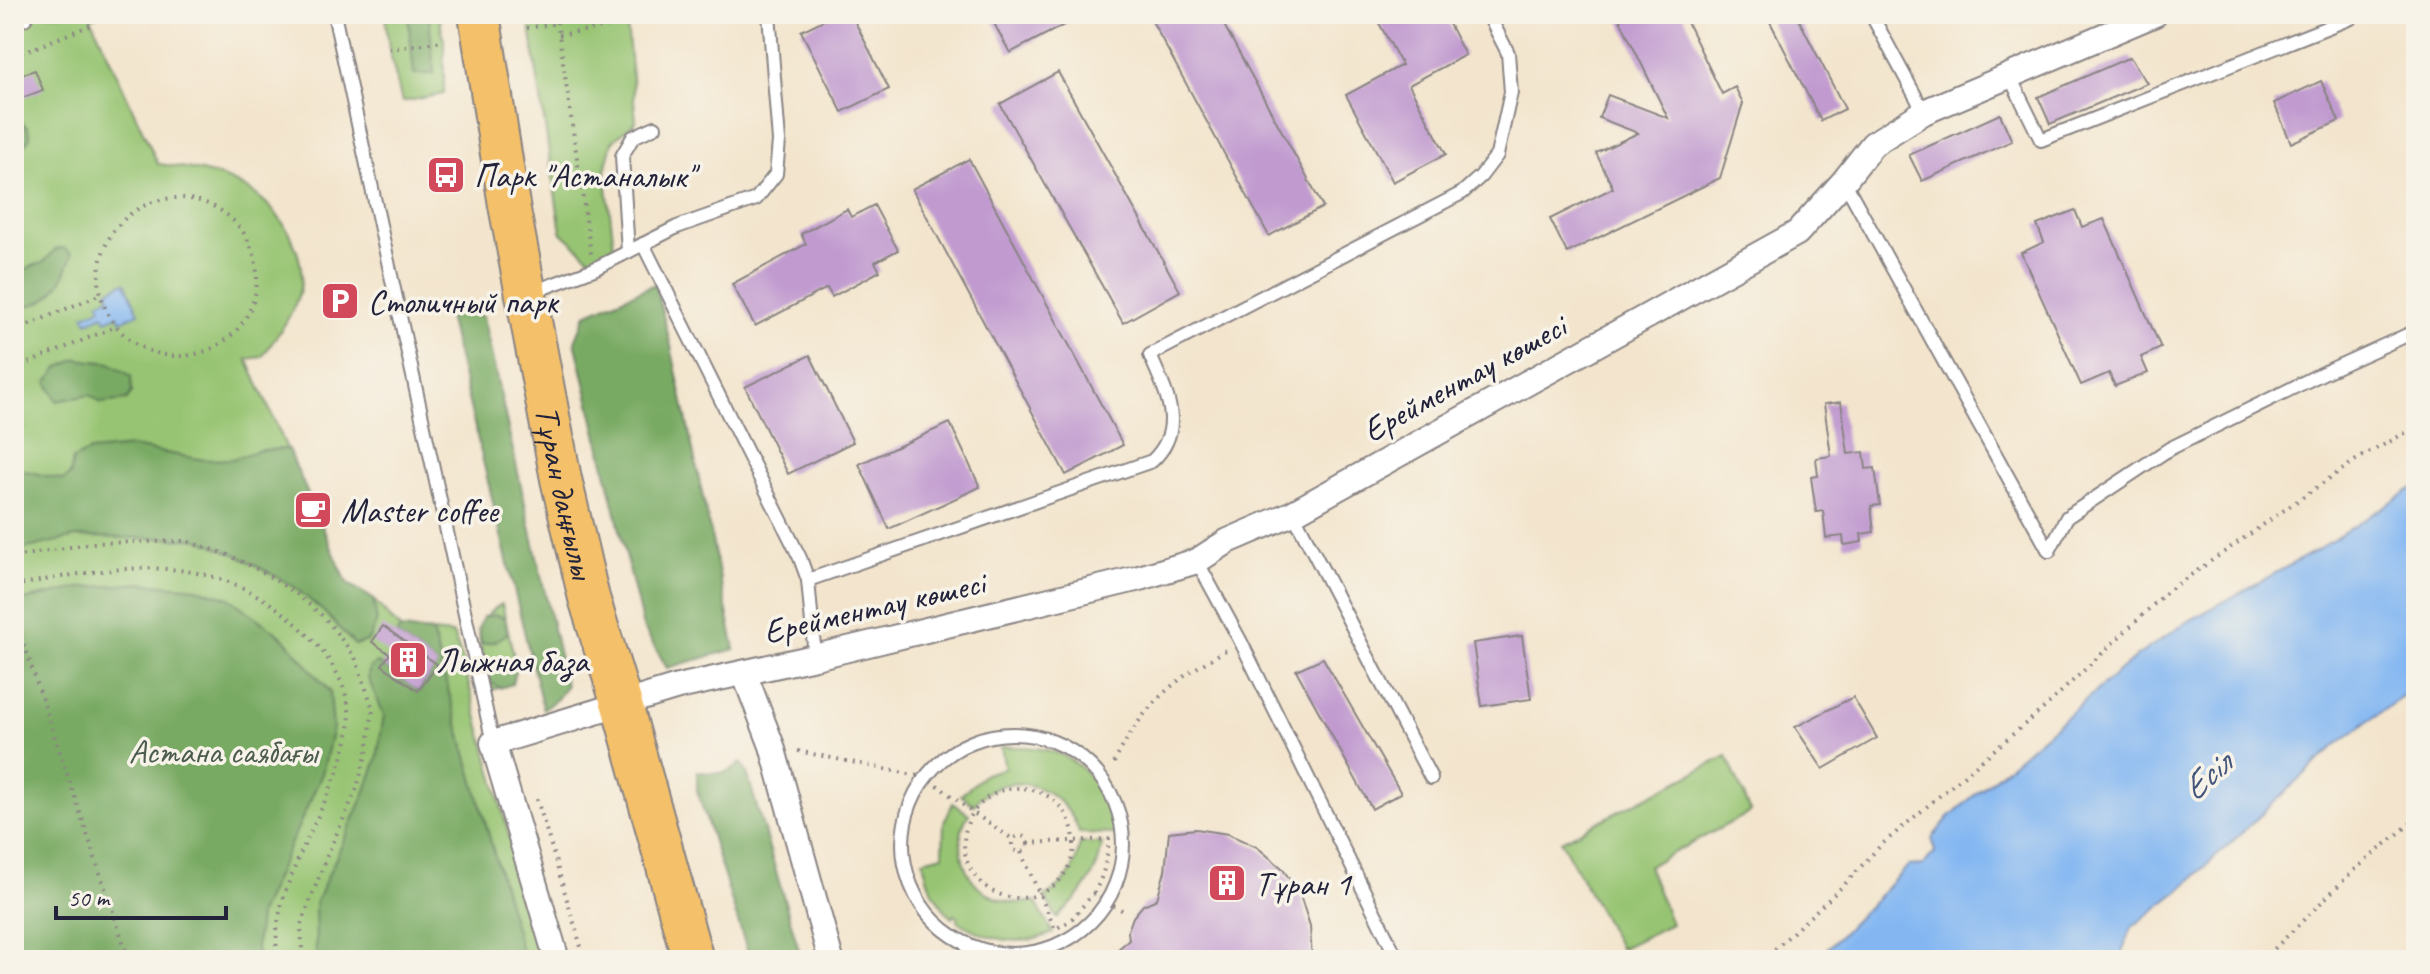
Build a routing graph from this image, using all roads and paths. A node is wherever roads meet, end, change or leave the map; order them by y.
1 (21, 14) edge
2 (90, 14) edge
3 (334, 14) edge
4 (479, 14) edge
5 (556, 14) edge
6 (769, 14) edge
7 (1488, 14) edge
8 (1871, 14) edge
9 (2155, 14) edge
10 (2350, 14) edge
11 (14, 17) edge
12 (637, 22) dead end
13 (557, 23) junction
14 (527, 28) dead end
15 (559, 35) junction
16 (444, 41) dead end
17 (389, 49) dead end
18 (14, 56) edge
19 (2010, 77) junction
20 (1924, 112) junction
21 (655, 127) dead end
22 (1844, 181) junction
23 (643, 244) junction
24 (628, 252) junction
25 (592, 260) dead end
26 (101, 294) junction
27 (527, 294) junction
28 (117, 326) junction
29 (14, 331) edge
30 (2416, 331) edge
31 (14, 369) edge
32 (2416, 427) edge
33 (1293, 513) junction
34 (14, 557) edge
35 (1197, 561) junction
36 (808, 580) junction
37 (14, 586) edge
38 (14, 614) edge
39 (1241, 642) junction
40 (815, 657) junction
41 (744, 673) junction
42 (622, 705) junction
43 (493, 743) junction
44 (772, 746) junction
45 (1114, 763) dead end
46 (926, 778) junction
47 (1431, 778) dead end
48 (537, 799) dead end
49 (972, 812) junction
50 (2416, 819) edge
51 (1075, 839) junction
52 (1014, 840) junction
53 (1028, 843) junction
54 (1021, 852) junction
55 (1039, 894) junction
56 (1099, 898) junction
57 (1127, 913) dead end
58 (965, 944) junction
59 (129, 960) edge
60 (278, 960) edge
61 (308, 960) edge
62 (557, 960) edge
63 (585, 960) edge
64 (693, 960) edge
65 (831, 960) edge
66 (978, 960) edge
67 (1398, 960) edge
68 (1763, 960) edge
69 (2263, 960) edge

1 - 11 street
2 - 18 path
3 - 43 lane
4 - 27 main road, Тұран даңғылы
5 - 13 path
6 - 23 lane
7 - 36 lane
8 - 20 lane
9 - 19 street, Ерейментау көшесі
10 - 19 lane
12 - 15 path
13 - 14 path
13 - 15 path
15 - 25 path
16 - 17 path
19 - 20 street, Ерейментау көшесі
20 - 22 street, Ерейментау көшесі
21 - 24 lane
22 - 30 lane
22 - 33 street, Ерейментау көшесі
23 - 24 lane
23 - 36 lane
24 - 27 lane
26 - 28 path
26 - 28 path
26 - 29 path
27 - 42 main road, Тұран даңғылы
28 - 31 path
32 - 68 path
33 - 35 street, Ерейментау көшесі
33 - 47 lane
34 - 61 path
35 - 39 lane
35 - 40 street, Ерейментау көшесі
36 - 40 lane
37 - 60 path
38 - 59 path
39 - 45 path
39 - 67 lane
40 - 41 street, Ерейментау көшесі
41 - 42 street, Ерейментау көшесі
41 - 44 street
42 - 43 street, Ерейментау көшесі
42 - 64 main road, Тұран даңғылы
43 - 62 street
44 - 46 path
44 - 65 street
46 - 49 path
46 - 56 lane
46 - 58 lane
48 - 63 path
49 - 51 path
49 - 52 path
49 - 55 path
50 - 69 path
51 - 53 path
51 - 55 path
51 - 56 path
52 - 53 path
52 - 54 path
53 - 54 path
54 - 55 path
55 - 56 path
56 - 57 path
56 - 58 lane
58 - 66 lane

